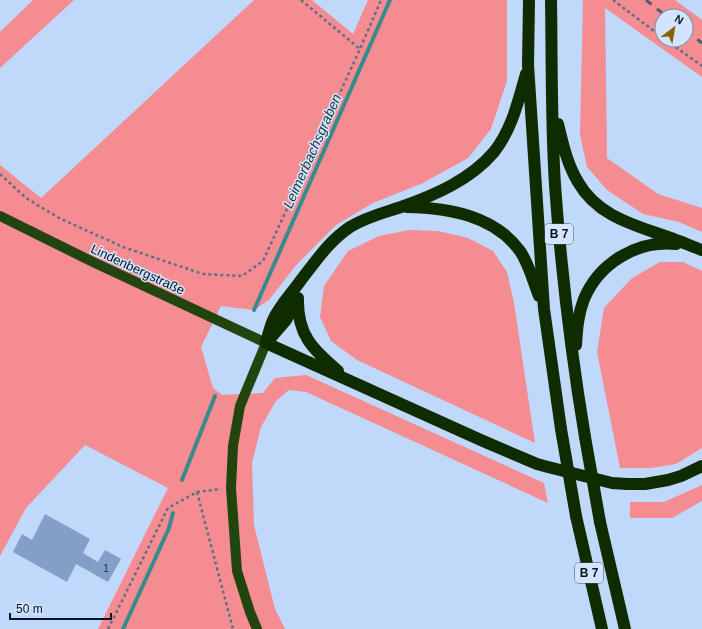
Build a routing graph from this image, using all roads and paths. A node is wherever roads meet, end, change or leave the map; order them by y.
1 (301, 0) edge
2 (381, 0) edge
3 (529, 0) edge
4 (551, 0) edge
5 (613, 0) edge
6 (654, 31) edge
7 (677, 48) edge
8 (360, 49) junction
9 (528, 65) junction
10 (702, 66) edge
11 (552, 99) junction
12 (0, 174) edge
13 (399, 207) junction
14 (0, 216) edge
15 (696, 248) edge
16 (313, 264) junction
17 (298, 298) junction
18 (544, 309) junction
19 (266, 343) junction
20 (574, 368) junction
21 (346, 379) junction
22 (702, 466) edge
23 (231, 488) junction
24 (197, 492) junction
25 (108, 629) edge
26 (233, 629) edge
27 (257, 629) edge
28 (602, 629) edge
29 (624, 629) edge

1 - 8 path
2 - 8 path
3 - 9 highway, B 7
4 - 11 highway, B 7
5 - 6 path
7 - 10 path
8 - 12 path
9 - 13 highway
9 - 18 highway, B 7
11 - 15 highway
11 - 20 highway, B 7
13 - 16 highway
13 - 18 highway
14 - 19 main road, Lindenbergstraße
15 - 20 highway
16 - 17 highway
16 - 19 highway
17 - 19 highway
17 - 21 highway
18 - 28 highway, B 7, bridge
19 - 21 highway
19 - 23 main road
20 - 29 highway, B 7, bridge
21 - 22 highway
23 - 24 path
23 - 27 main road
24 - 25 path
24 - 26 path

